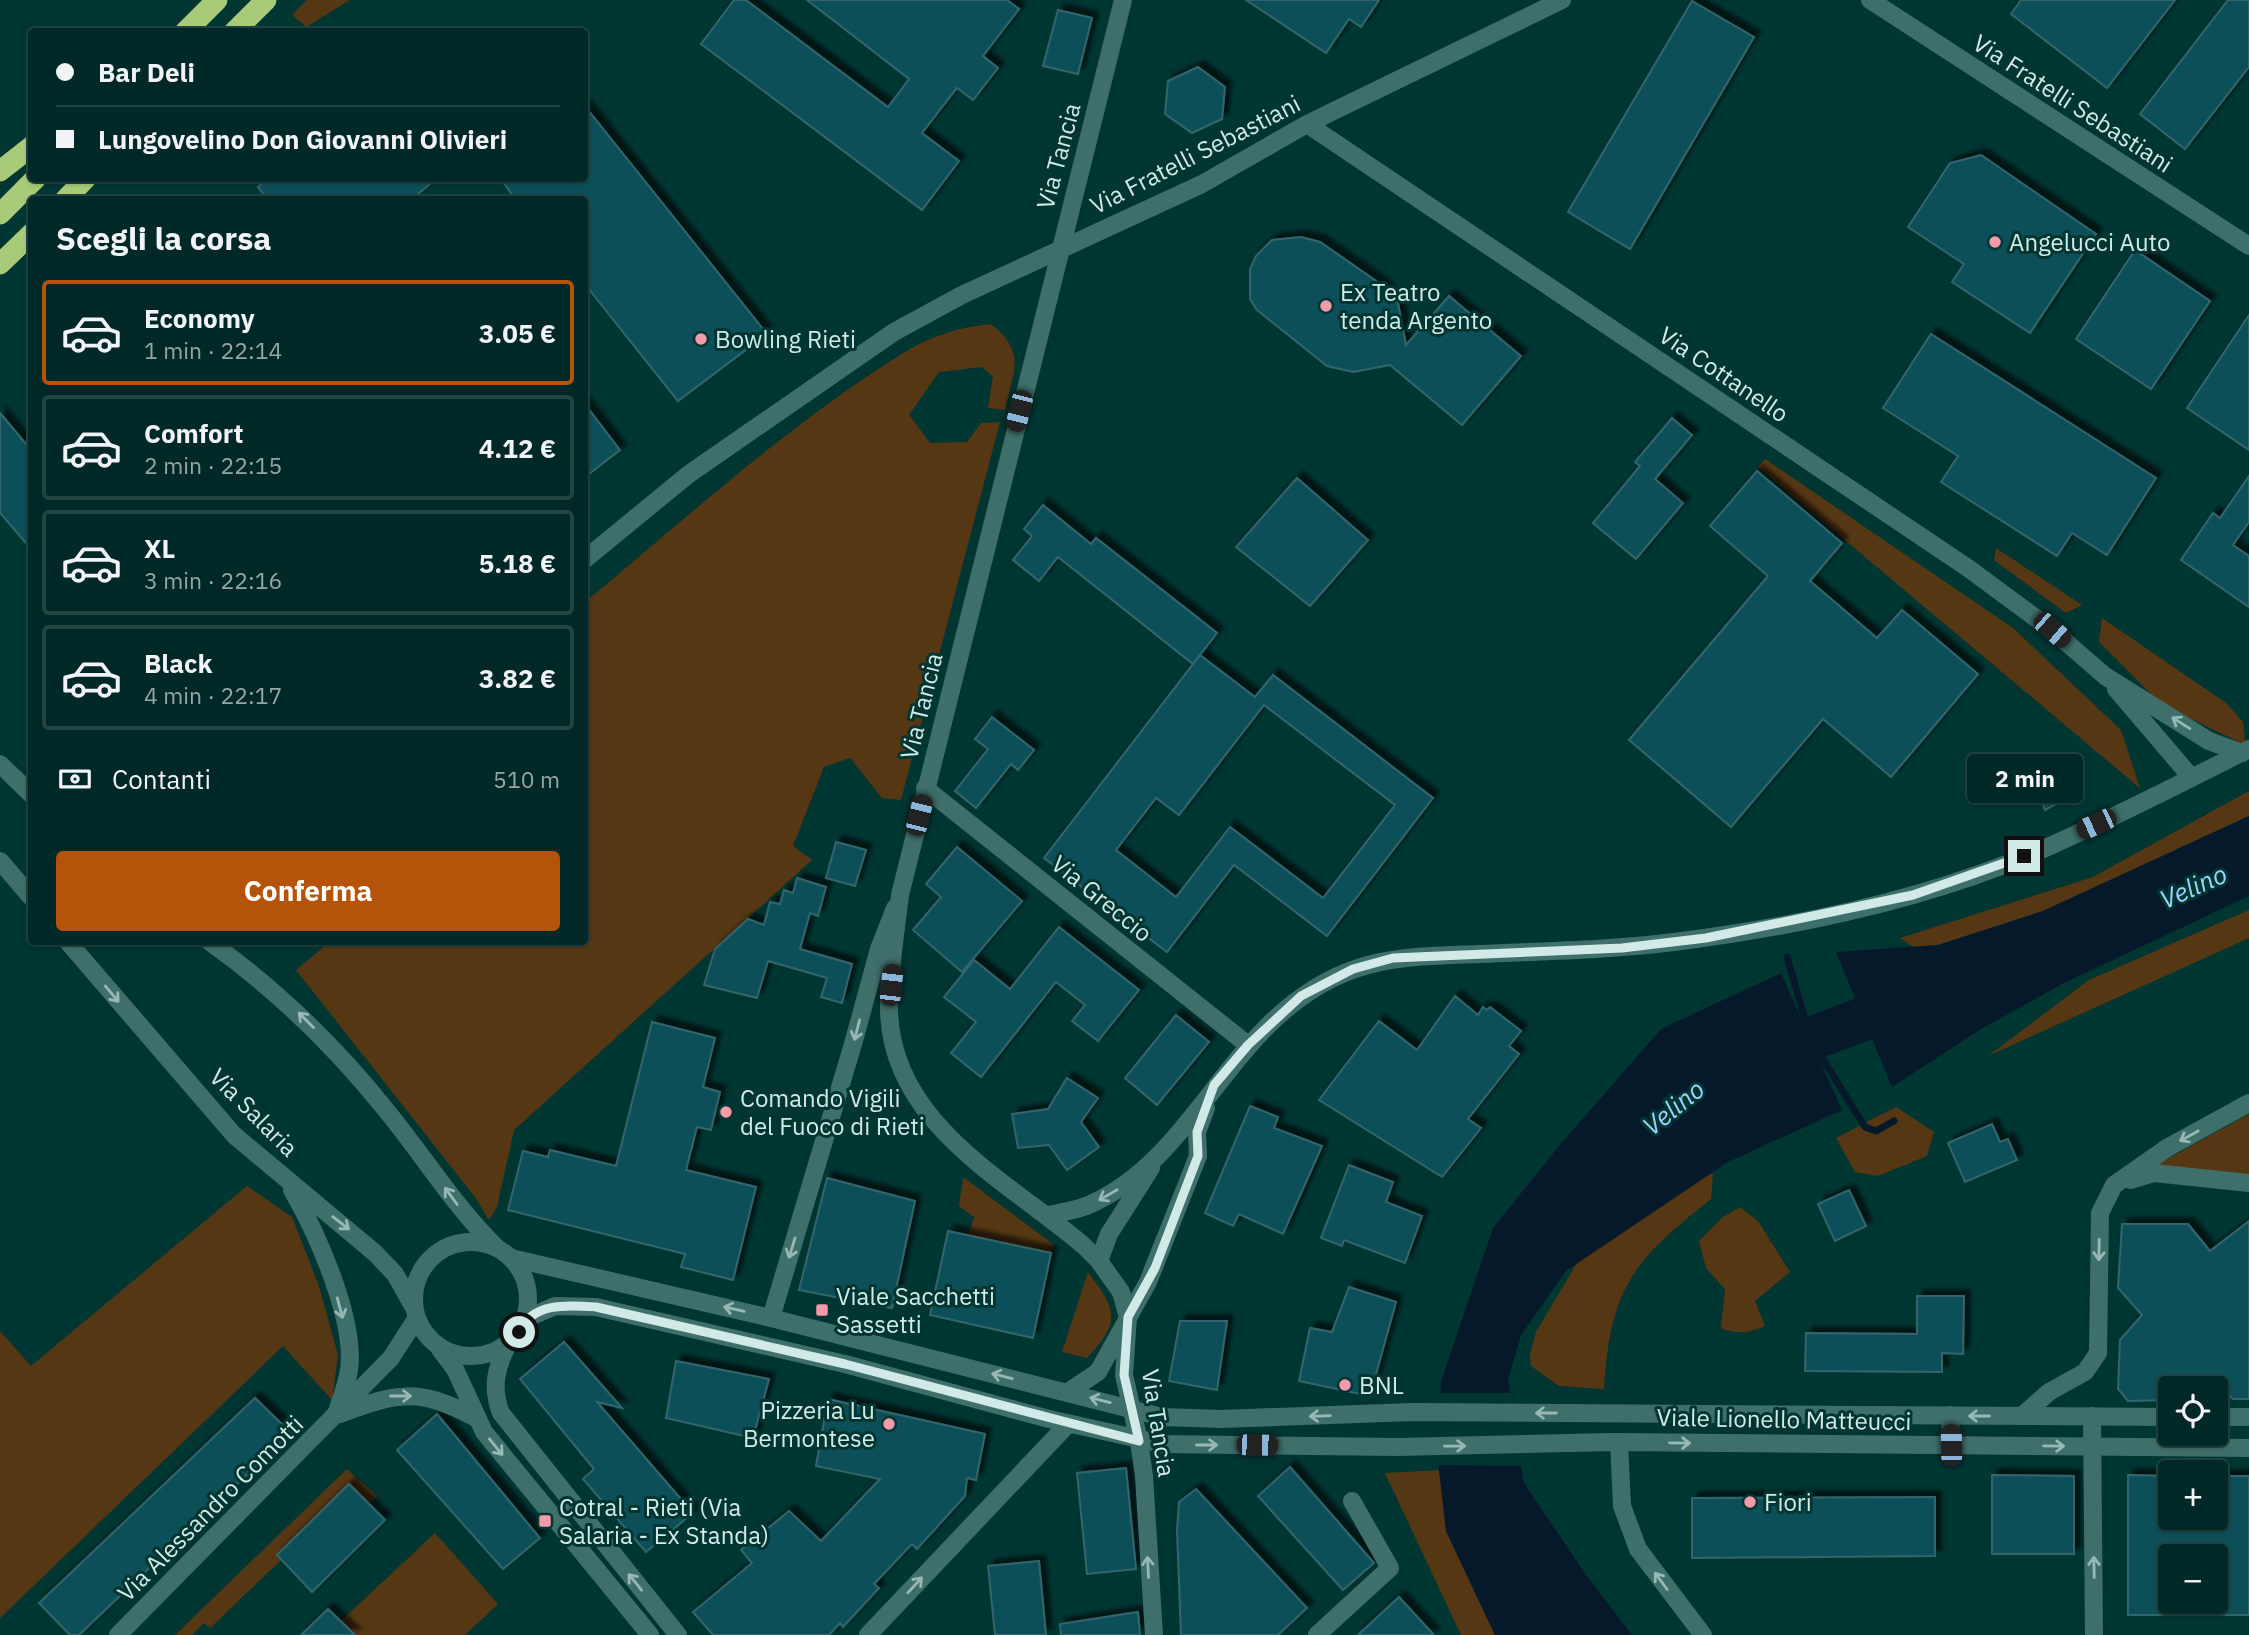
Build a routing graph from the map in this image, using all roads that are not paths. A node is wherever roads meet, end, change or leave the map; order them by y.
1 (217, 0) edge
2 (266, 0) edge
3 (1123, 0) edge
4 (1562, 0) edge
5 (1870, 0) edge
6 (188, 27) edge
7 (238, 28) edge
8 (1307, 124) junction
9 (28, 149) edge
10 (0, 171) edge
11 (32, 182) edge
12 (82, 182) edge
13 (69, 196) edge
14 (0, 214) edge
15 (28, 237) edge
16 (2249, 246) edge
17 (1059, 250) junction
18 (0, 264) edge
19 (588, 557) edge
20 (2105, 676) junction
21 (2245, 751) edge
22 (0, 764) edge
23 (2191, 777) junction
24 (926, 788) junction
25 (28, 791) edge
26 (0, 861) edge
27 (28, 893) edge
28 (900, 895) junction
29 (71, 945) edge
30 (214, 945) edge
31 (1248, 1045) junction
32 (1214, 1085) junction
33 (2249, 1103) edge
34 (1158, 1156) junction
35 (285, 1179) junction
36 (2249, 1183) edge
37 (2114, 1185) junction
38 (1048, 1215) junction
39 (496, 1247) junction
40 (511, 1258) junction
41 (1099, 1261) junction
42 (415, 1313) junction
43 (1128, 1317) junction
44 (771, 1318) junction
45 (525, 1319) junction
46 (509, 1342) junction
47 (438, 1346) junction
48 (1068, 1392) junction
49 (1131, 1407) junction
50 (336, 1415) junction
51 (1950, 1415) junction
52 (2022, 1416) junction
53 (2092, 1416) junction
54 (474, 1417) junction
55 (2158, 1417) edge
56 (2228, 1417) edge
57 (2249, 1417) edge
58 (1068, 1424) junction
59 (1139, 1441) junction
60 (1615, 1442) junction
61 (1951, 1445) junction
62 (2092, 1447) junction
63 (2249, 1448) edge
64 (1352, 1501) dead end
65 (118, 1635) edge
66 (650, 1635) edge
67 (678, 1635) edge
68 (868, 1635) edge
69 (1154, 1635) edge
70 (1317, 1635) edge
71 (1703, 1635) edge
72 (2094, 1635) edge

1 - 6 highway
2 - 7 highway
3 - 17 street, Via Tancia
4 - 8 street, Via Fratelli Sebastiani
5 - 16 street, Via Fratelli Sebastiani
8 - 17 street, Via Fratelli Sebastiani
8 - 20 street, Via Cottanello
9 - 10 highway
11 - 14 highway
12 - 13 highway
15 - 18 highway
17 - 19 street, Via Fratelli Sebastiani
17 - 24 street, Via Tancia
21 -> 20 street, Via Cottanello
20 - 23 street, Via Cottanello
21 - 23 street
22 - 25 street
23 - 31 street
24 - 28 street, Via Tancia
24 - 31 street, Via Greccio
26 - 27 street
28 - 38 street, Via Tancia
28 -> 44 street
29 -> 35 street, Via Salaria
39 -> 30 street
31 - 32 street
32 - 34 street
32 - 43 street
33 -> 37 street
34 -> 38 street
34 - 41 street
35 -> 42 street, Via Salaria
35 -> 50 street
36 - 37 street
37 -> 52 street
38 - 41 street, Via Tancia
39 - 40 street
39 - 42 street
44 -> 40 street, Viale Lionello Matteucci
40 - 45 street
41 - 43 street, Via Tancia
42 - 47 street
42 - 50 street, Via Alessandro Comotti
43 - 48 street
43 - 49 street, Via Tancia
48 -> 44 street, Viale Lionello Matteucci
45 - 46 street
45 - 58 street, Viale Lionello Matteucci
46 - 47 street
67 -> 46 street
47 - 54 street
49 -> 48 street, Viale Lionello Matteucci
51 -> 49 street, Viale Lionello Matteucci
49 - 59 street, Via Tancia
50 -> 54 street
50 - 65 street, Via Alessandro Comotti
52 -> 51 street, Viale Lionello Matteucci
51 - 61 street
52 - 53 street, Viale Lionello Matteucci
53 - 55 street, Viale Lionello Matteucci
53 - 62 street
54 -> 66 street
56 - 57 street
58 - 59 street, Viale Lionello Matteucci
68 -> 58 street
59 -> 60 street, Viale Lionello Matteucci
69 -> 59 street, Via Tancia
60 -> 61 street, Viale Lionello Matteucci
71 -> 60 street
61 -> 62 street, Viale Lionello Matteucci
62 - 63 street, Viale Lionello Matteucci
72 -> 62 street
64 - 70 street

